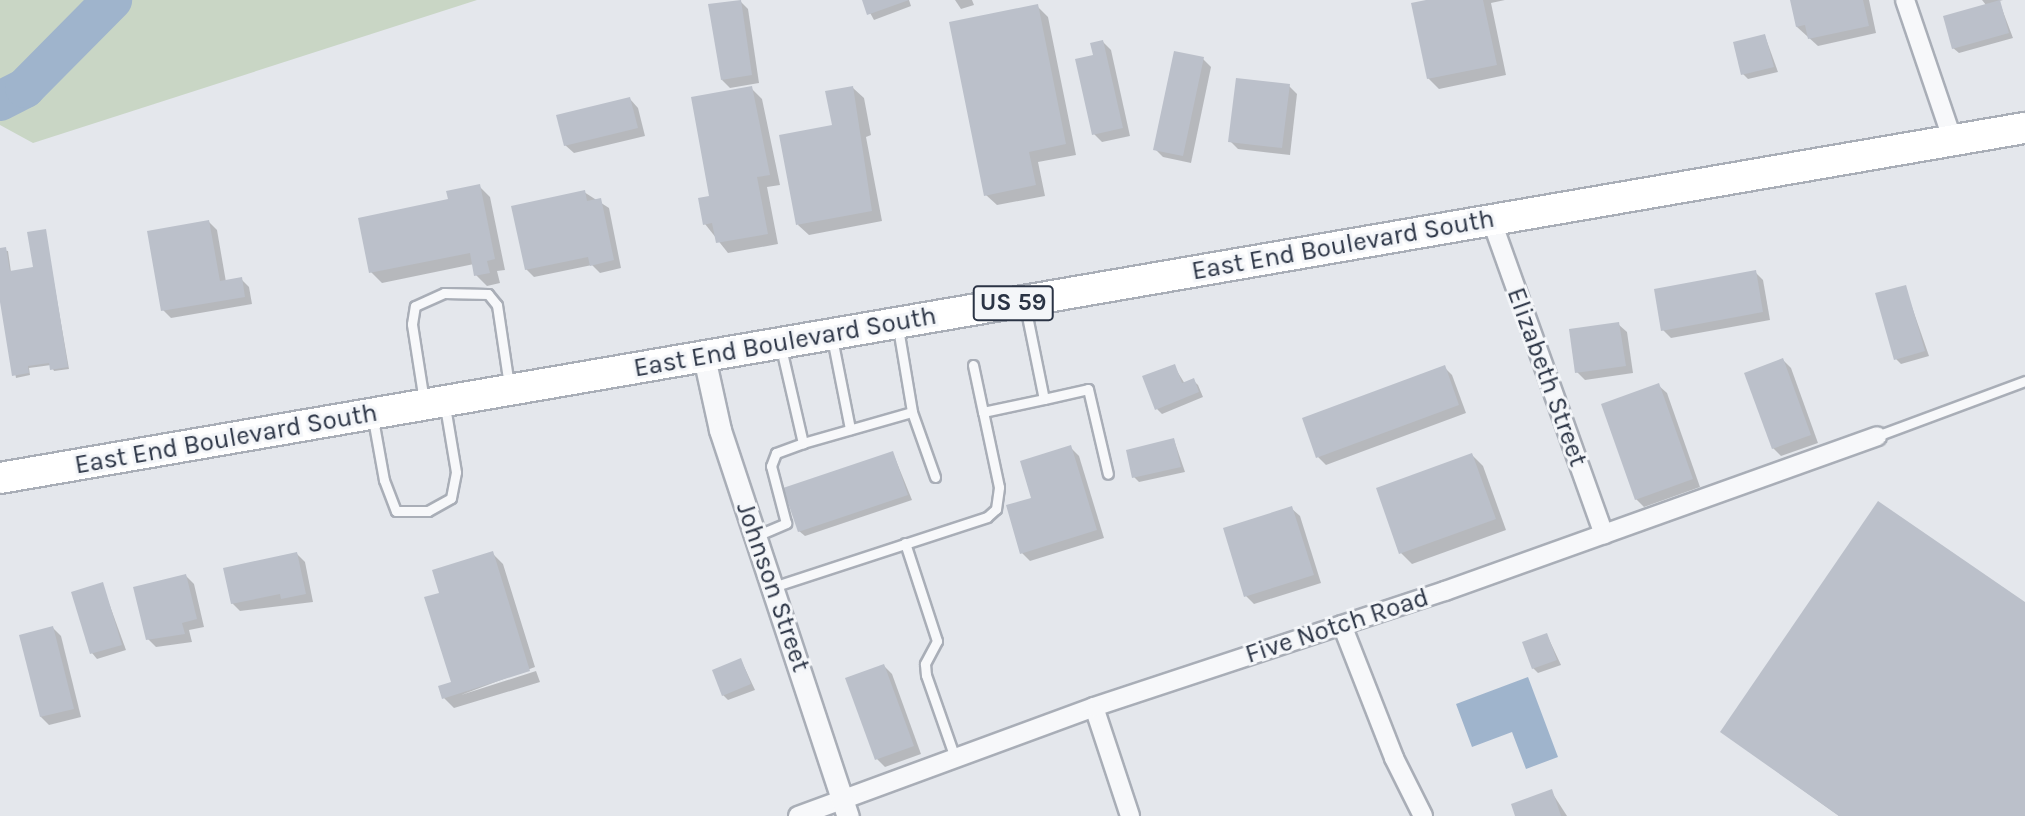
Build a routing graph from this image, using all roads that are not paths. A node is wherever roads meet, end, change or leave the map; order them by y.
1 (1905, 0) edge
2 (2025, 128) edge
3 (1953, 141) junction
4 (1491, 219) junction
5 (1024, 301) junction
6 (897, 323) junction
7 (832, 335) junction
8 (780, 344) junction
9 (704, 357) junction
10 (973, 365) dead end
11 (2025, 382) edge
12 (510, 390) junction
13 (1044, 399) junction
14 (434, 403) junction
15 (912, 412) junction
16 (983, 412) junction
17 (372, 414) junction
18 (849, 429) junction
19 (1877, 436) joint
20 (803, 443) junction
21 (1108, 474) dead end
22 (935, 477) dead end
23 (0, 478) edge
24 (1604, 534) junction
25 (756, 536) junction
26 (905, 543) junction
27 (773, 587) junction
28 (1342, 625) junction
29 (1094, 707) junction
30 (955, 758) junction
31 (845, 808) edge
32 (798, 816) edge
33 (1130, 816) edge
34 (1423, 816) edge

1 - 3 street
2 - 3 highway, East End Boulevard South / US 59
3 - 4 highway, East End Boulevard South / US 59
4 - 5 highway, East End Boulevard South / US 59
4 - 24 street, Elizabeth Street
5 - 6 highway, East End Boulevard South / US 59
5 - 13 lane
6 - 7 highway, East End Boulevard South / US 59
6 - 15 lane
7 - 8 highway, East End Boulevard South / US 59
7 - 18 lane
8 - 9 highway, East End Boulevard South / US 59
8 - 20 lane
9 - 12 highway, East End Boulevard South / US 59
9 - 25 street, Johnson Street
10 - 16 lane
11 - 19 lane
12 - 14 highway, East End Boulevard South / US 59
12 - 14 lane
13 - 16 lane
13 - 21 lane
14 - 17 highway, East End Boulevard South / US 59
14 - 17 lane
15 - 18 lane
15 - 22 lane
16 - 26 lane
17 - 23 highway, East End Boulevard South / US 59
18 - 20 lane
19 - 24 street, Five Notch Road
20 - 25 lane
24 - 28 street, Five Notch Road
25 - 27 street, Johnson Street
26 - 27 lane
26 - 30 lane
27 - 31 street, Johnson Street
28 - 29 street, Five Notch Road
28 - 34 street
29 - 30 street, Five Notch Road
29 - 33 street
30 - 31 street, Five Notch Road
31 - 32 street, Five Notch Road

